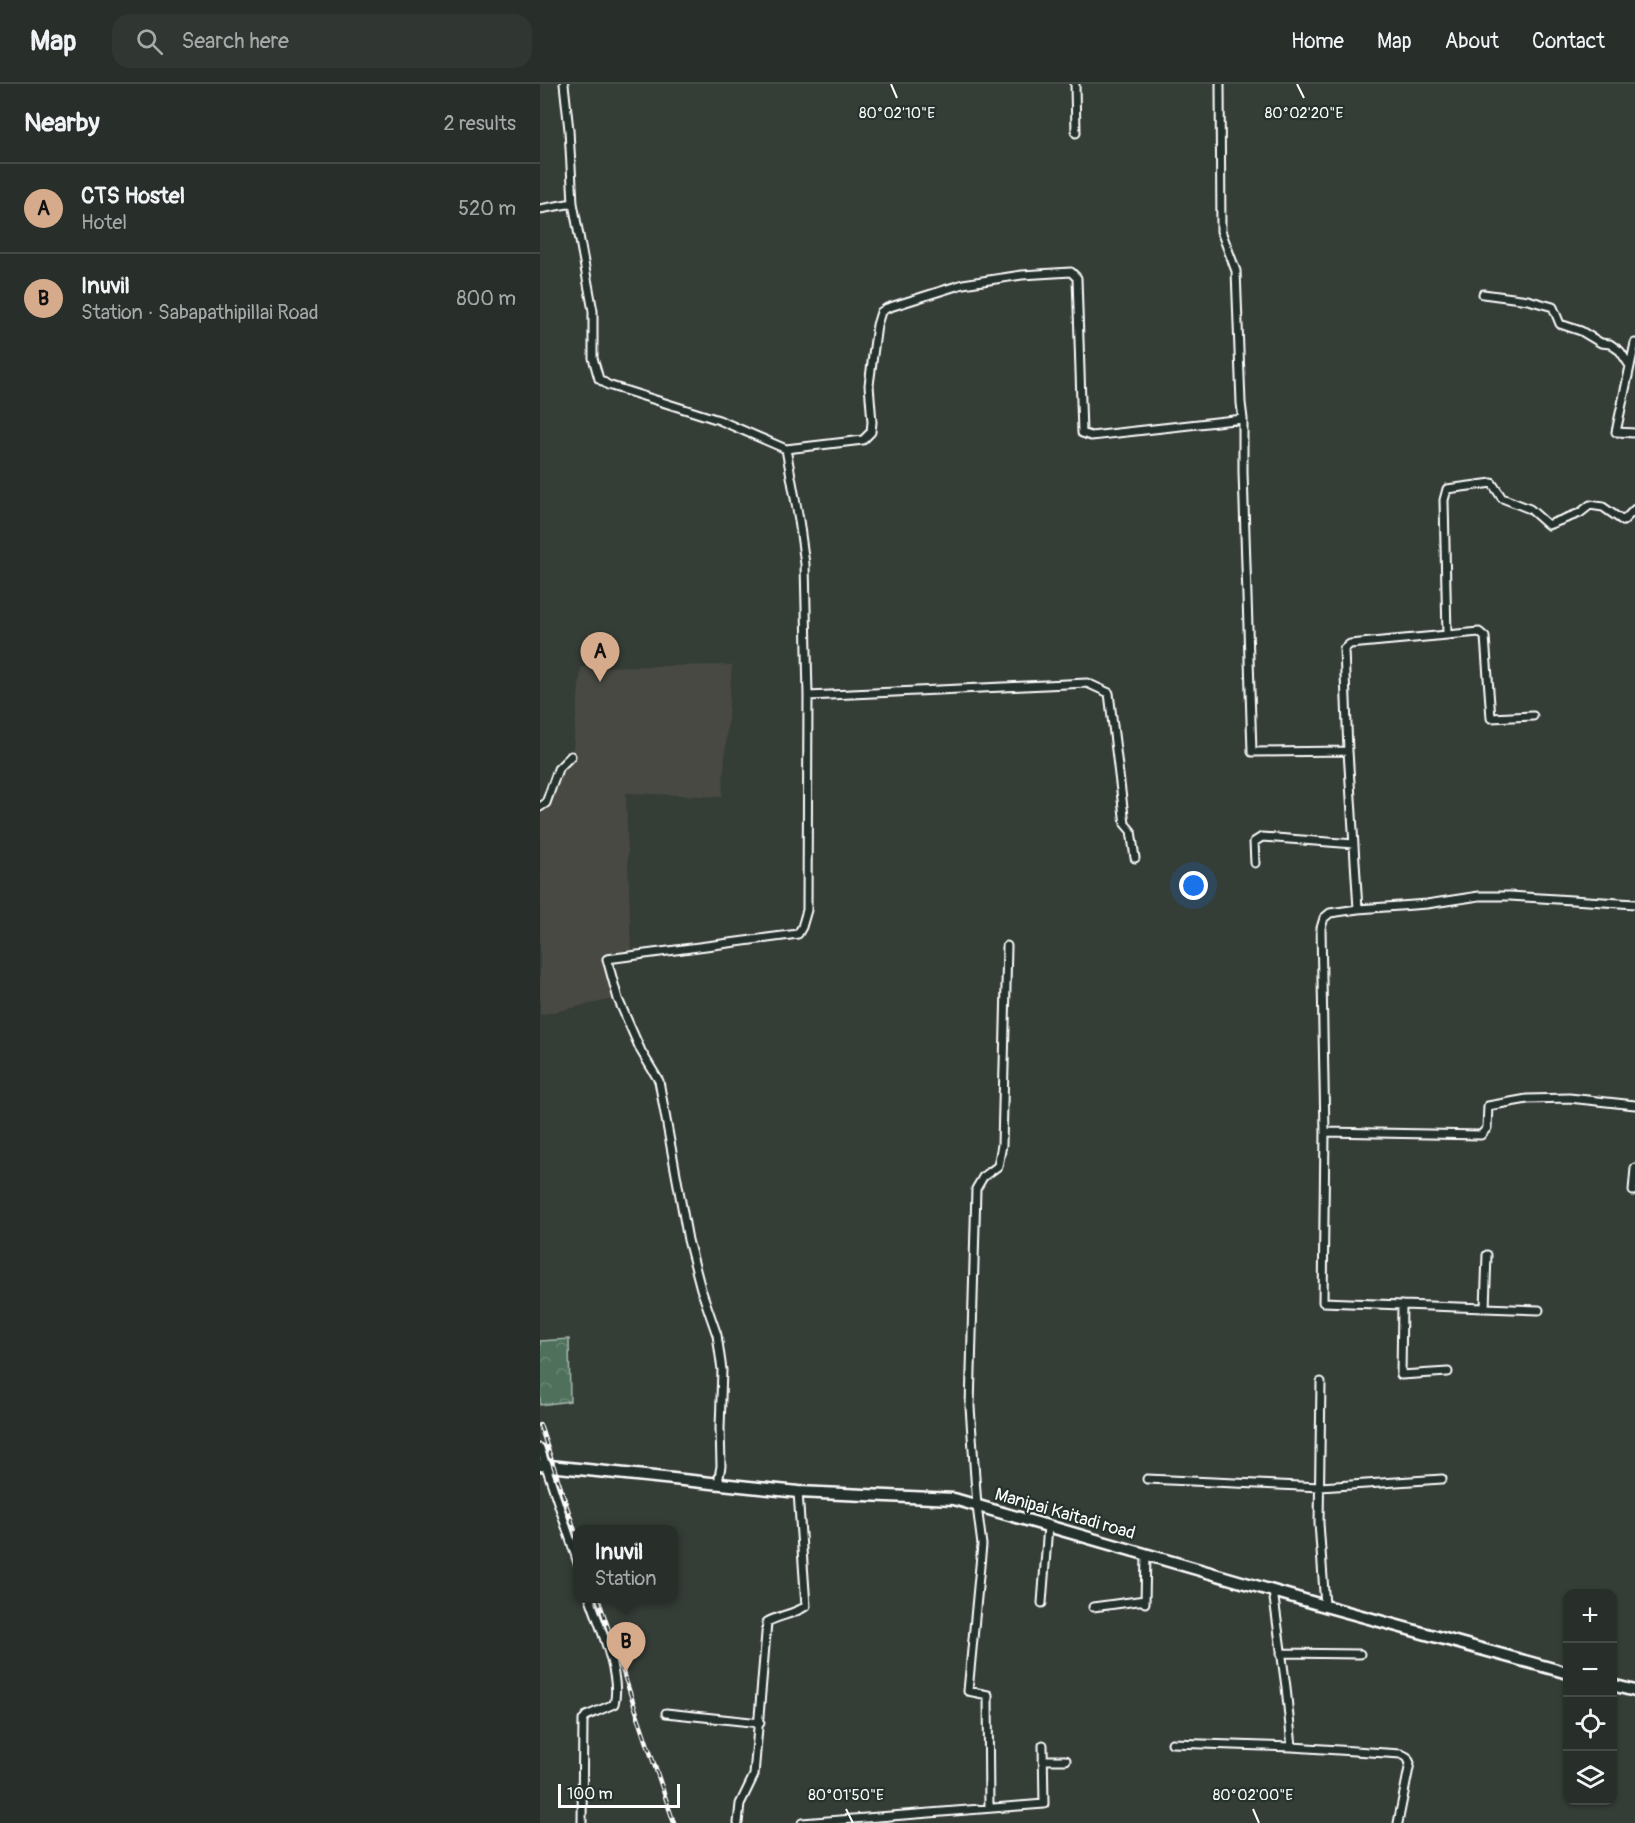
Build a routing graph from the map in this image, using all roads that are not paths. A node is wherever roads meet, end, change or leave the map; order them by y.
1 (564, 84) edge
2 (1075, 84) edge
3 (1220, 84) edge
4 (1076, 133) dead end
5 (573, 203) junction
6 (540, 209) edge
7 (1483, 294) dead end
8 (1635, 343) edge
9 (1630, 366) junction
10 (1243, 419) junction
11 (1635, 433) edge
12 (786, 449) junction
13 (1635, 509) edge
14 (1448, 635) junction
15 (808, 696) junction
16 (1533, 716) dead end
17 (1348, 751) junction
18 (571, 756) dead end
19 (540, 807) edge
20 (1354, 843) junction
21 (1135, 858) dead end
22 (1254, 863) dead end
23 (1635, 904) edge
24 (1358, 909) junction
25 (1007, 946) dead end
26 (1635, 1105) edge
27 (1325, 1132) junction
28 (1635, 1167) edge
29 (1633, 1191) dead end
30 (1487, 1255) dead end
31 (1402, 1305) junction
32 (1485, 1308) junction
33 (1539, 1310) dead end
34 (1448, 1372) dead end
35 (1321, 1382) dead end
36 (540, 1448) edge
37 (543, 1466) edge
38 (1147, 1479) dead end
39 (1442, 1479) dead end
40 (718, 1484) junction
41 (1320, 1487) junction
42 (798, 1492) junction
43 (977, 1506) junction
44 (1048, 1526) junction
45 (573, 1549) edge
46 (1146, 1554) junction
47 (1274, 1591) junction
48 (591, 1603) edge
49 (1042, 1603) dead end
50 (1325, 1606) junction
51 (1093, 1607) dead end
52 (1281, 1653) junction
53 (1360, 1654) dead end
54 (1563, 1672) edge
55 (1617, 1686) edge
56 (1635, 1691) edge
57 (666, 1713) dead end
58 (760, 1724) junction
59 (1172, 1743) dead end
60 (1043, 1745) dead end
61 (1292, 1747) junction
62 (1043, 1760) junction
63 (1066, 1760) dead end
64 (989, 1808) junction
65 (582, 1823) edge
66 (738, 1823) edge
67 (802, 1823) edge
68 (1398, 1823) edge

1 - 5 street
2 - 4 street
3 - 10 street
5 - 6 street
5 - 12 street
7 - 9 street
8 - 9 street
9 - 11 street
10 - 12 street
10 - 17 street
12 - 15 street
13 - 14 street
14 - 16 street
14 - 17 street
15 - 21 street
15 - 40 street
17 - 20 street
18 - 19 street
20 - 22 street
20 - 24 street
23 - 24 street
24 - 27 street
25 - 43 street
26 - 27 street
27 - 31 street
28 - 29 street
30 - 32 street
31 - 32 street
31 - 34 street
32 - 33 street
35 - 41 street
36 - 37 street
37 - 40 main road, Manipai Kaitadi road
37 - 45 street
38 - 41 street
39 - 41 street
40 - 42 main road, Manipai Kaitadi road
41 - 50 street
42 - 43 main road, Manipai Kaitadi road
42 - 58 street
43 - 44 main road, Manipai Kaitadi road
43 - 64 street
44 - 46 main road, Manipai Kaitadi road
44 - 49 street
46 - 47 main road, Manipai Kaitadi road
46 - 51 street
47 - 50 main road, Manipai Kaitadi road
47 - 52 street
48 - 65 street
50 - 54 main road, Manipai Kaitadi road
52 - 53 street
52 - 61 street
55 - 56 main road
57 - 58 street
58 - 66 street
59 - 61 street
60 - 62 street
61 - 68 street
62 - 63 street
62 - 64 street
64 - 67 street

